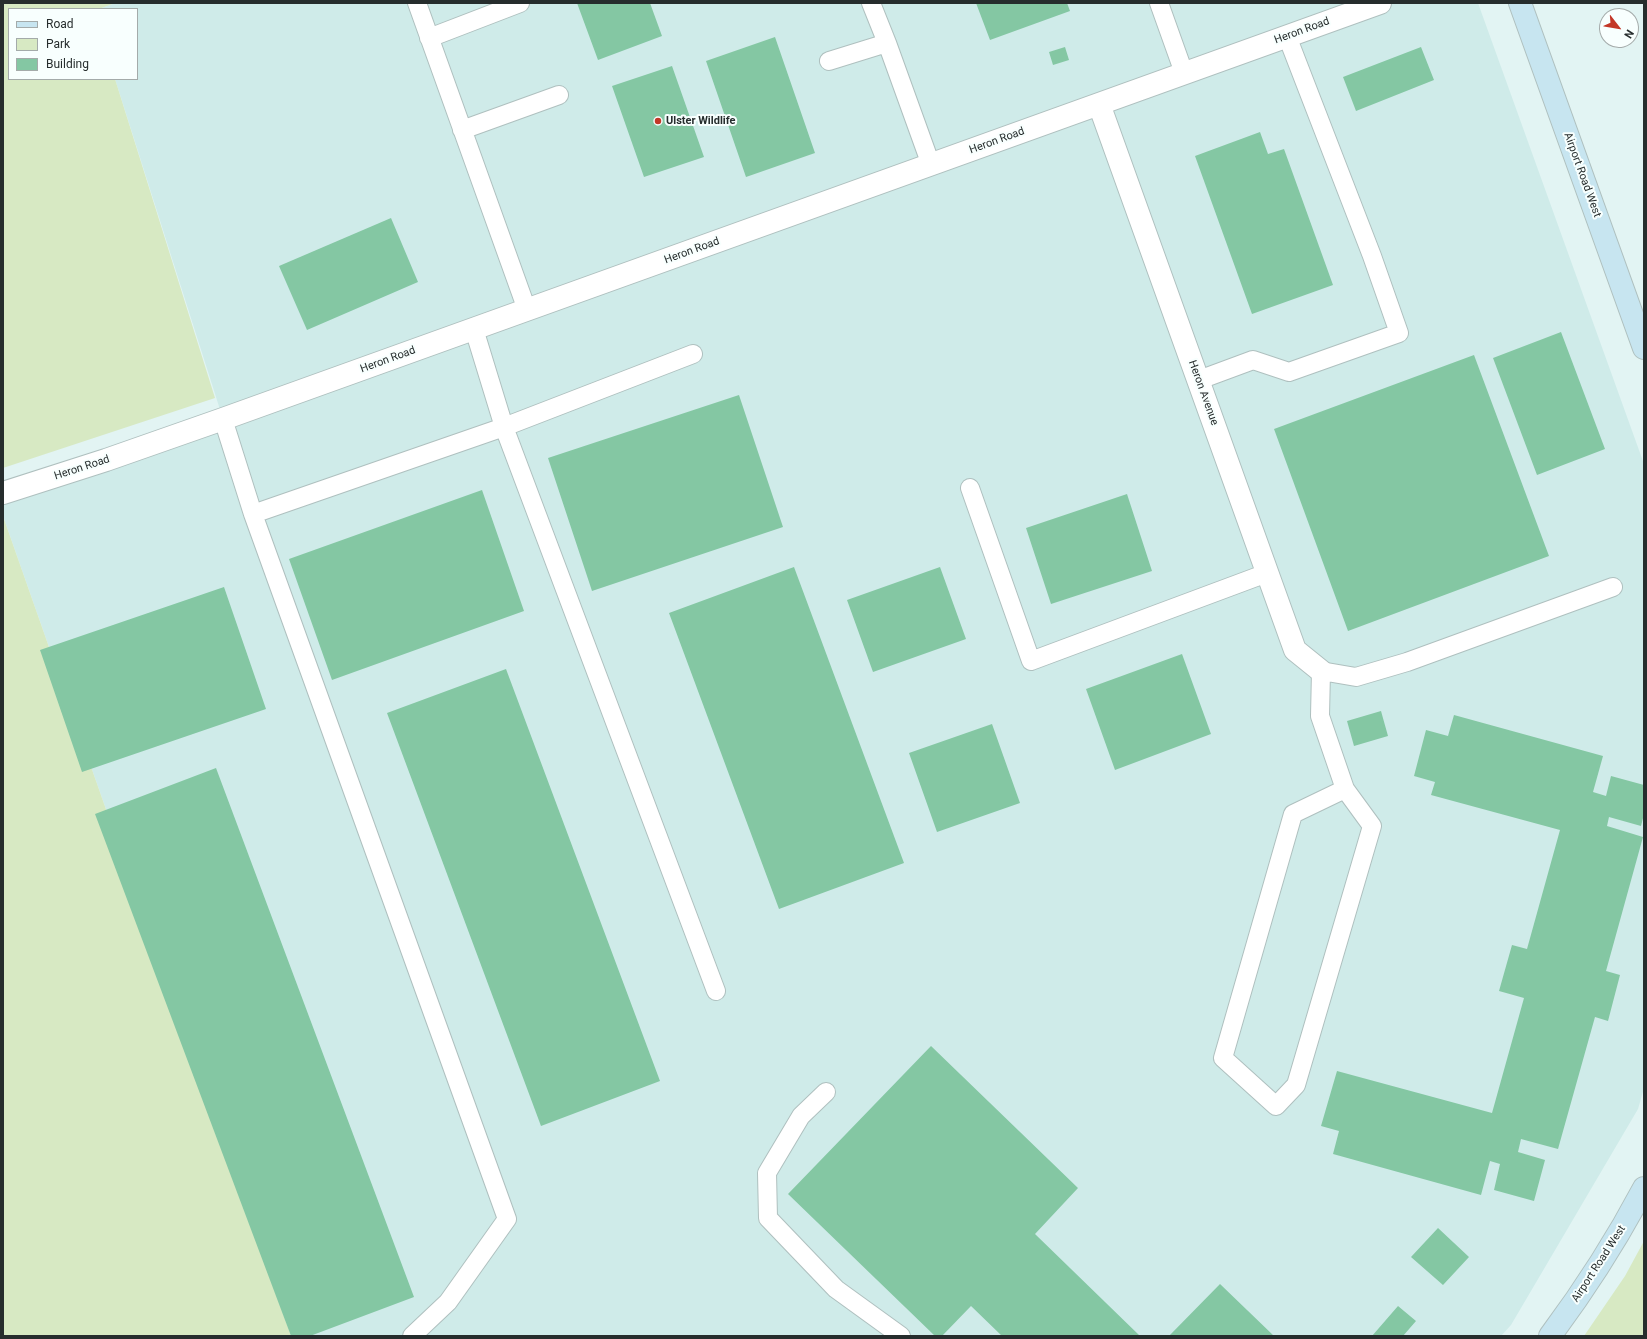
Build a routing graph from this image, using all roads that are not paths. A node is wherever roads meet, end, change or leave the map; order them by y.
1 (417, 3) edge
2 (520, 3) edge
3 (871, 3) edge
4 (1159, 3) edge
5 (1380, 3) edge
6 (1520, 3) edge
7 (1287, 36) junction
8 (429, 38) junction
9 (887, 43) junction
10 (829, 61) dead end
11 (1184, 73) junction
12 (559, 95) dead end
13 (1099, 104) junction
14 (462, 130) junction
15 (931, 165) junction
16 (527, 310) junction
17 (474, 329) junction
18 (1644, 348) edge
19 (693, 354) dead end
20 (1199, 380) junction
21 (223, 419) junction
22 (504, 427) junction
23 (970, 488) dead end
24 (3, 493) edge
25 (253, 514) junction
26 (1267, 573) junction
27 (1613, 587) dead end
28 (1321, 672) junction
29 (1345, 789) junction
30 (716, 991) dead end
31 (826, 1092) dead end
32 (1644, 1188) edge
33 (412, 1336) edge
34 (901, 1336) edge
35 (1550, 1336) edge

1 - 8 lane
2 - 8 lane
3 - 9 lane
4 - 11 lane
5 - 7 street, Heron Road
6 - 18 street, Airport Road West
7 - 11 street, Heron Road
7 - 20 lane
8 - 14 lane
9 - 10 lane
9 - 15 lane
11 - 13 street, Heron Road
12 - 14 lane
13 - 15 street, Heron Road
13 - 20 street, Heron Avenue
14 - 16 lane
15 - 16 street, Heron Road
16 - 17 street, Heron Road
17 - 21 street, Heron Road
17 - 22 lane
19 - 22 lane
20 - 26 street, Heron Avenue
21 - 24 street, Heron Road
21 - 25 lane
22 - 25 lane
22 - 30 lane
23 - 26 lane
25 - 33 lane
26 - 28 street, Heron Avenue
27 - 28 lane
28 - 29 lane
29 - 29 lane
31 - 34 lane
32 - 35 street, Airport Road West

